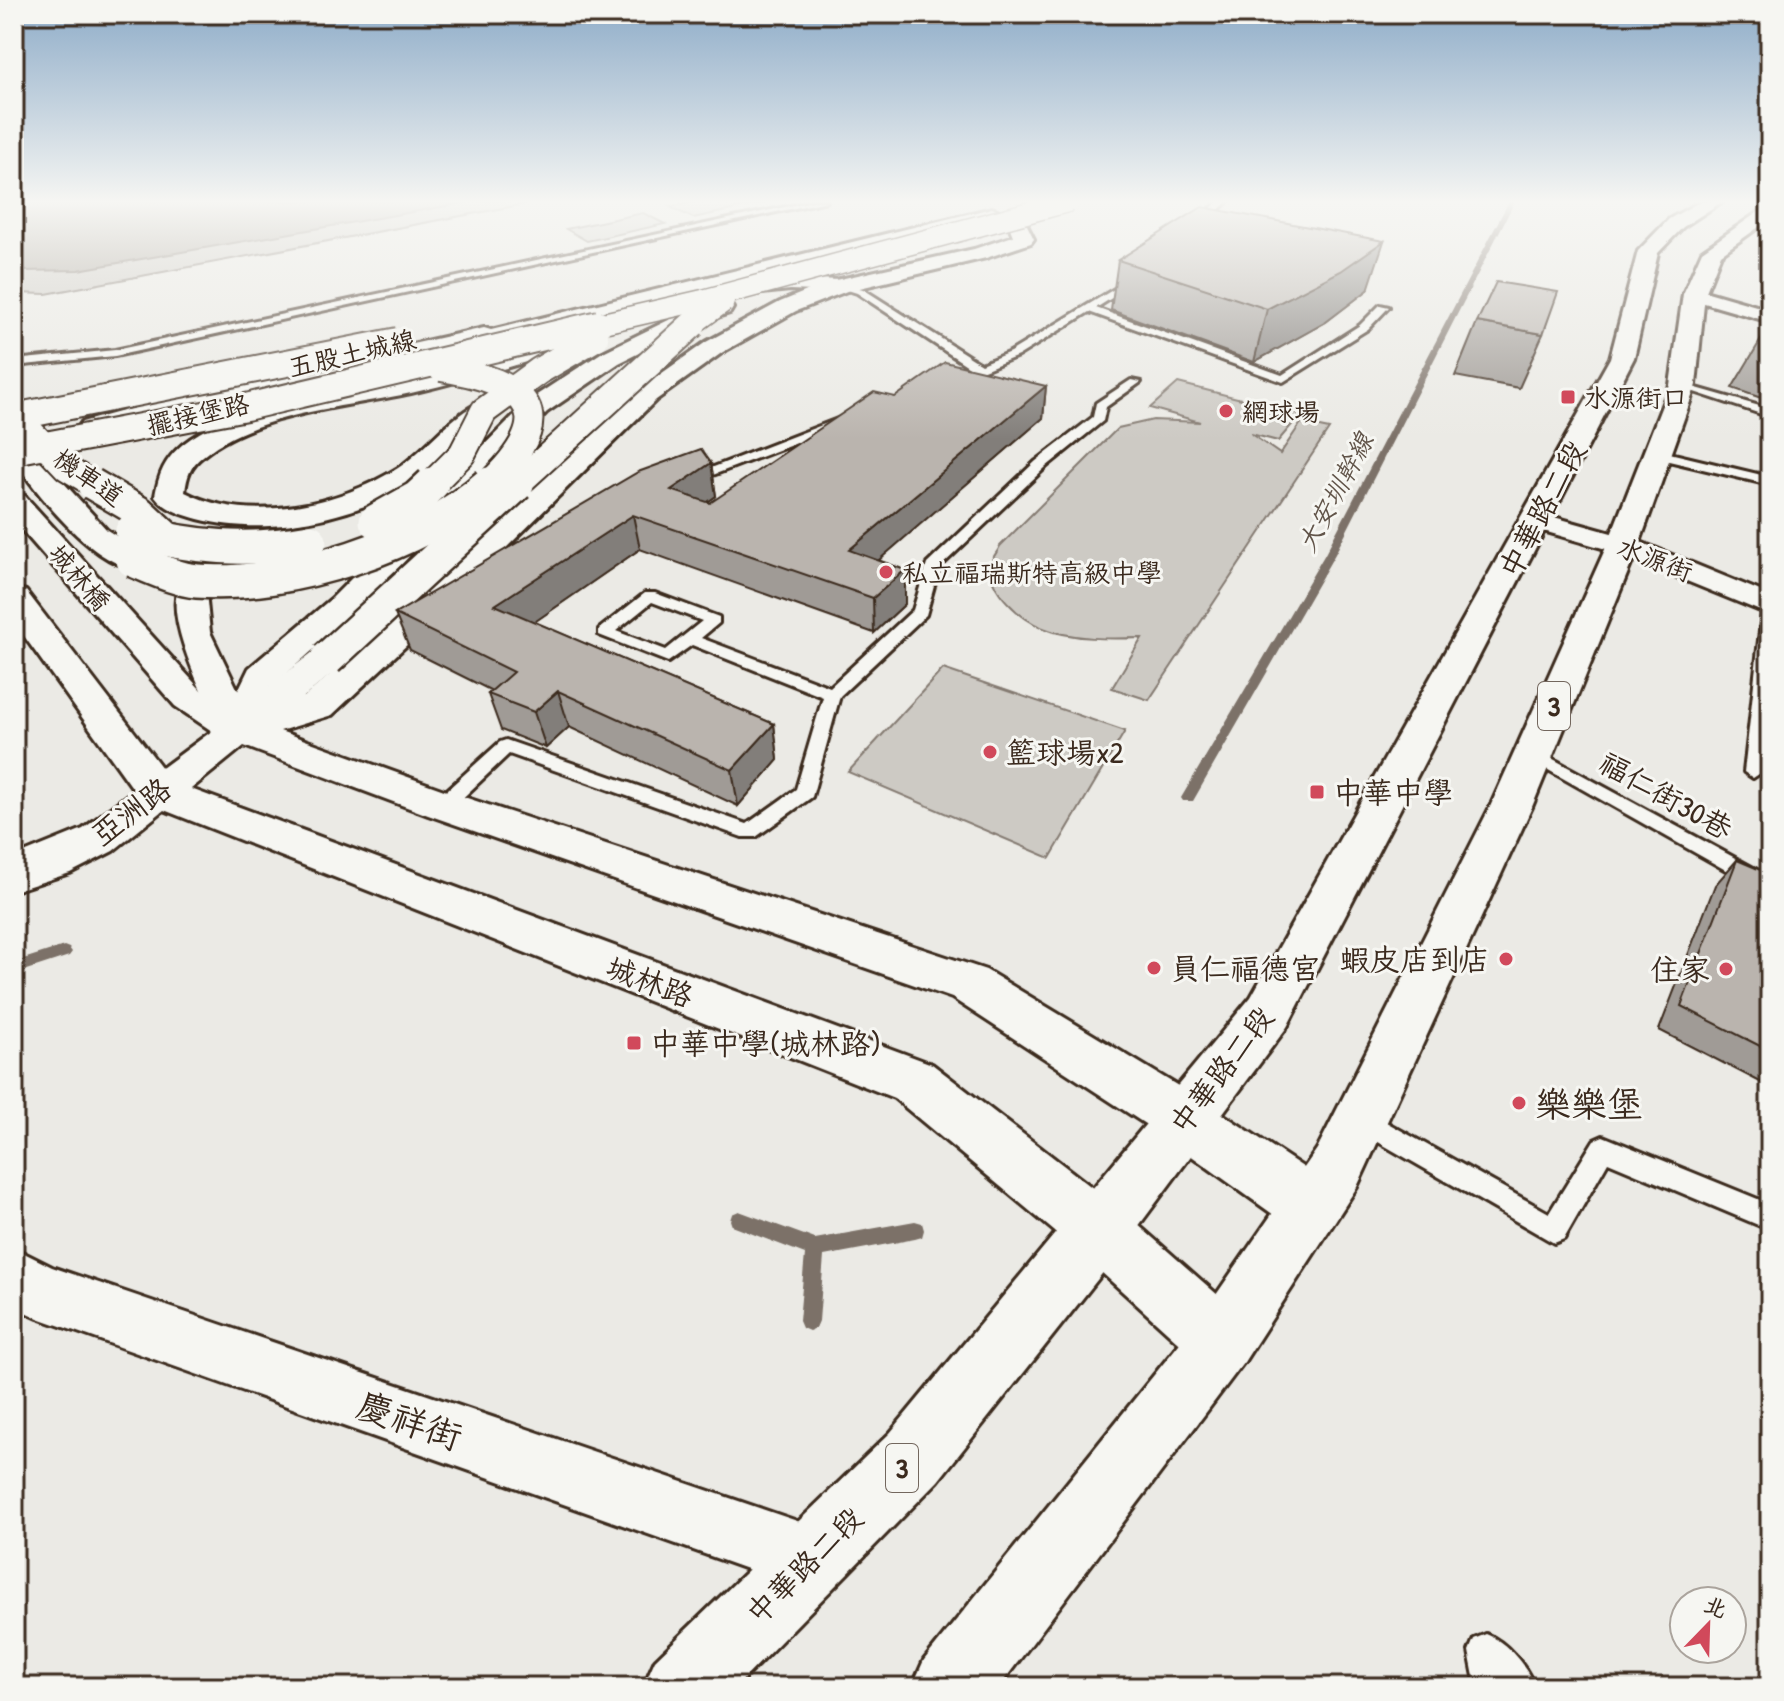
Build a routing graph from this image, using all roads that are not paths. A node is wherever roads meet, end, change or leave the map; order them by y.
1 (453, 280) edge
2 (677, 280) edge
3 (717, 280) edge
4 (718, 280) edge
5 (736, 280) edge
6 (764, 280) edge
7 (797, 280) edge
8 (807, 280) edge
9 (811, 280) edge
10 (819, 280) edge
11 (836, 280) edge
12 (1134, 280) edge
13 (1641, 280) edge
14 (1700, 280) edge
15 (1694, 294) junction
16 (1384, 307) dead end
17 (1089, 309) junction
18 (1770, 316) edge
19 (14, 363) edge
20 (981, 369) junction
21 (1135, 382) dead end
22 (1683, 385) junction
23 (936, 386) edge
24 (484, 411) junction
25 (1770, 413) edge
26 (14, 415) edge
27 (847, 419) edge
28 (14, 437) edge
29 (17, 454) edge
30 (1657, 454) junction
31 (1770, 481) edge
32 (670, 487) edge
33 (14, 502) edge
34 (1536, 520) junction
35 (168, 538) dead end
36 (1623, 545) junction
37 (191, 592) dead end
38 (466, 592) edge
39 (14, 598) edge
40 (1770, 606) edge
41 (1770, 613) edge
42 (413, 621) junction
43 (690, 639) junction
44 (832, 694) junction
45 (239, 730) junction
46 (1533, 754) junction
47 (1753, 772) dead end
48 (158, 792) junction
49 (443, 805) junction
50 (14, 874) edge
51 (1770, 887) edge
52 (1184, 1119) junction
53 (1361, 1119) junction
54 (1309, 1205) junction
55 (1770, 1217) edge
56 (1099, 1230) junction
57 (22, 1291) edge
58 (1222, 1340) junction
59 (809, 1558) junction
60 (682, 1687) edge
61 (951, 1687) edge
62 (1494, 1687) edge
63 (1517, 1687) edge

1 - 19 lane
2 - 26 main road, 五股土城線, bridge
3 - 29 main road, 擺接堡路
4 - 28 main road, bridge
5 - 24 main road, bridge
6 - 29 main road, 五股土城線, bridge
7 - 24 main road
8 - 45 main road, 亞洲路, bridge
9 - 45 main road
10 - 42 main road
11 - 20 lane
12 - 17 lane
13 - 34 main road, 中華路二段 / 3
14 - 15 main road, 3
15 - 18 street
15 - 22 main road, 3
16 - 17 lane
17 - 20 lane
20 - 23 lane
21 - 44 lane
22 - 25 lane
22 - 30 main road, 3
24 - 29 main road, bridge
26 - 35 street, 機車道, bridge
27 - 32 lane
28 - 29 main road, bridge
30 - 31 lane
30 - 36 main road, 3
33 - 45 main road, 城林橋
34 - 36 street, 水源街
34 - 52 main road, 中華路二段 / 3
36 - 40 street, 水源街
36 - 46 main road, 3
37 - 45 street
38 - 42 lane
39 - 48 main road
41 - 47 lane
42 - 45 main road
43 - 43 lane
43 - 44 lane
44 - 49 lane
45 - 48 main road, 亞洲路
45 - 49 main road
46 - 51 lane, 福仁街30巷
46 - 53 main road, 3
48 - 50 main road, 亞洲路
48 - 56 main road, 城林路
49 - 52 main road
52 - 54 main road
52 - 56 main road, 中華路二段 / 3
53 - 54 main road, 3
53 - 55 lane
54 - 58 main road, 3
56 - 58 main road, 城林路
56 - 59 main road, 中華路二段 / 3
57 - 59 street, 慶祥街
58 - 61 main road, 3
59 - 60 main road, 中華路二段 / 3
62 - 63 lane

